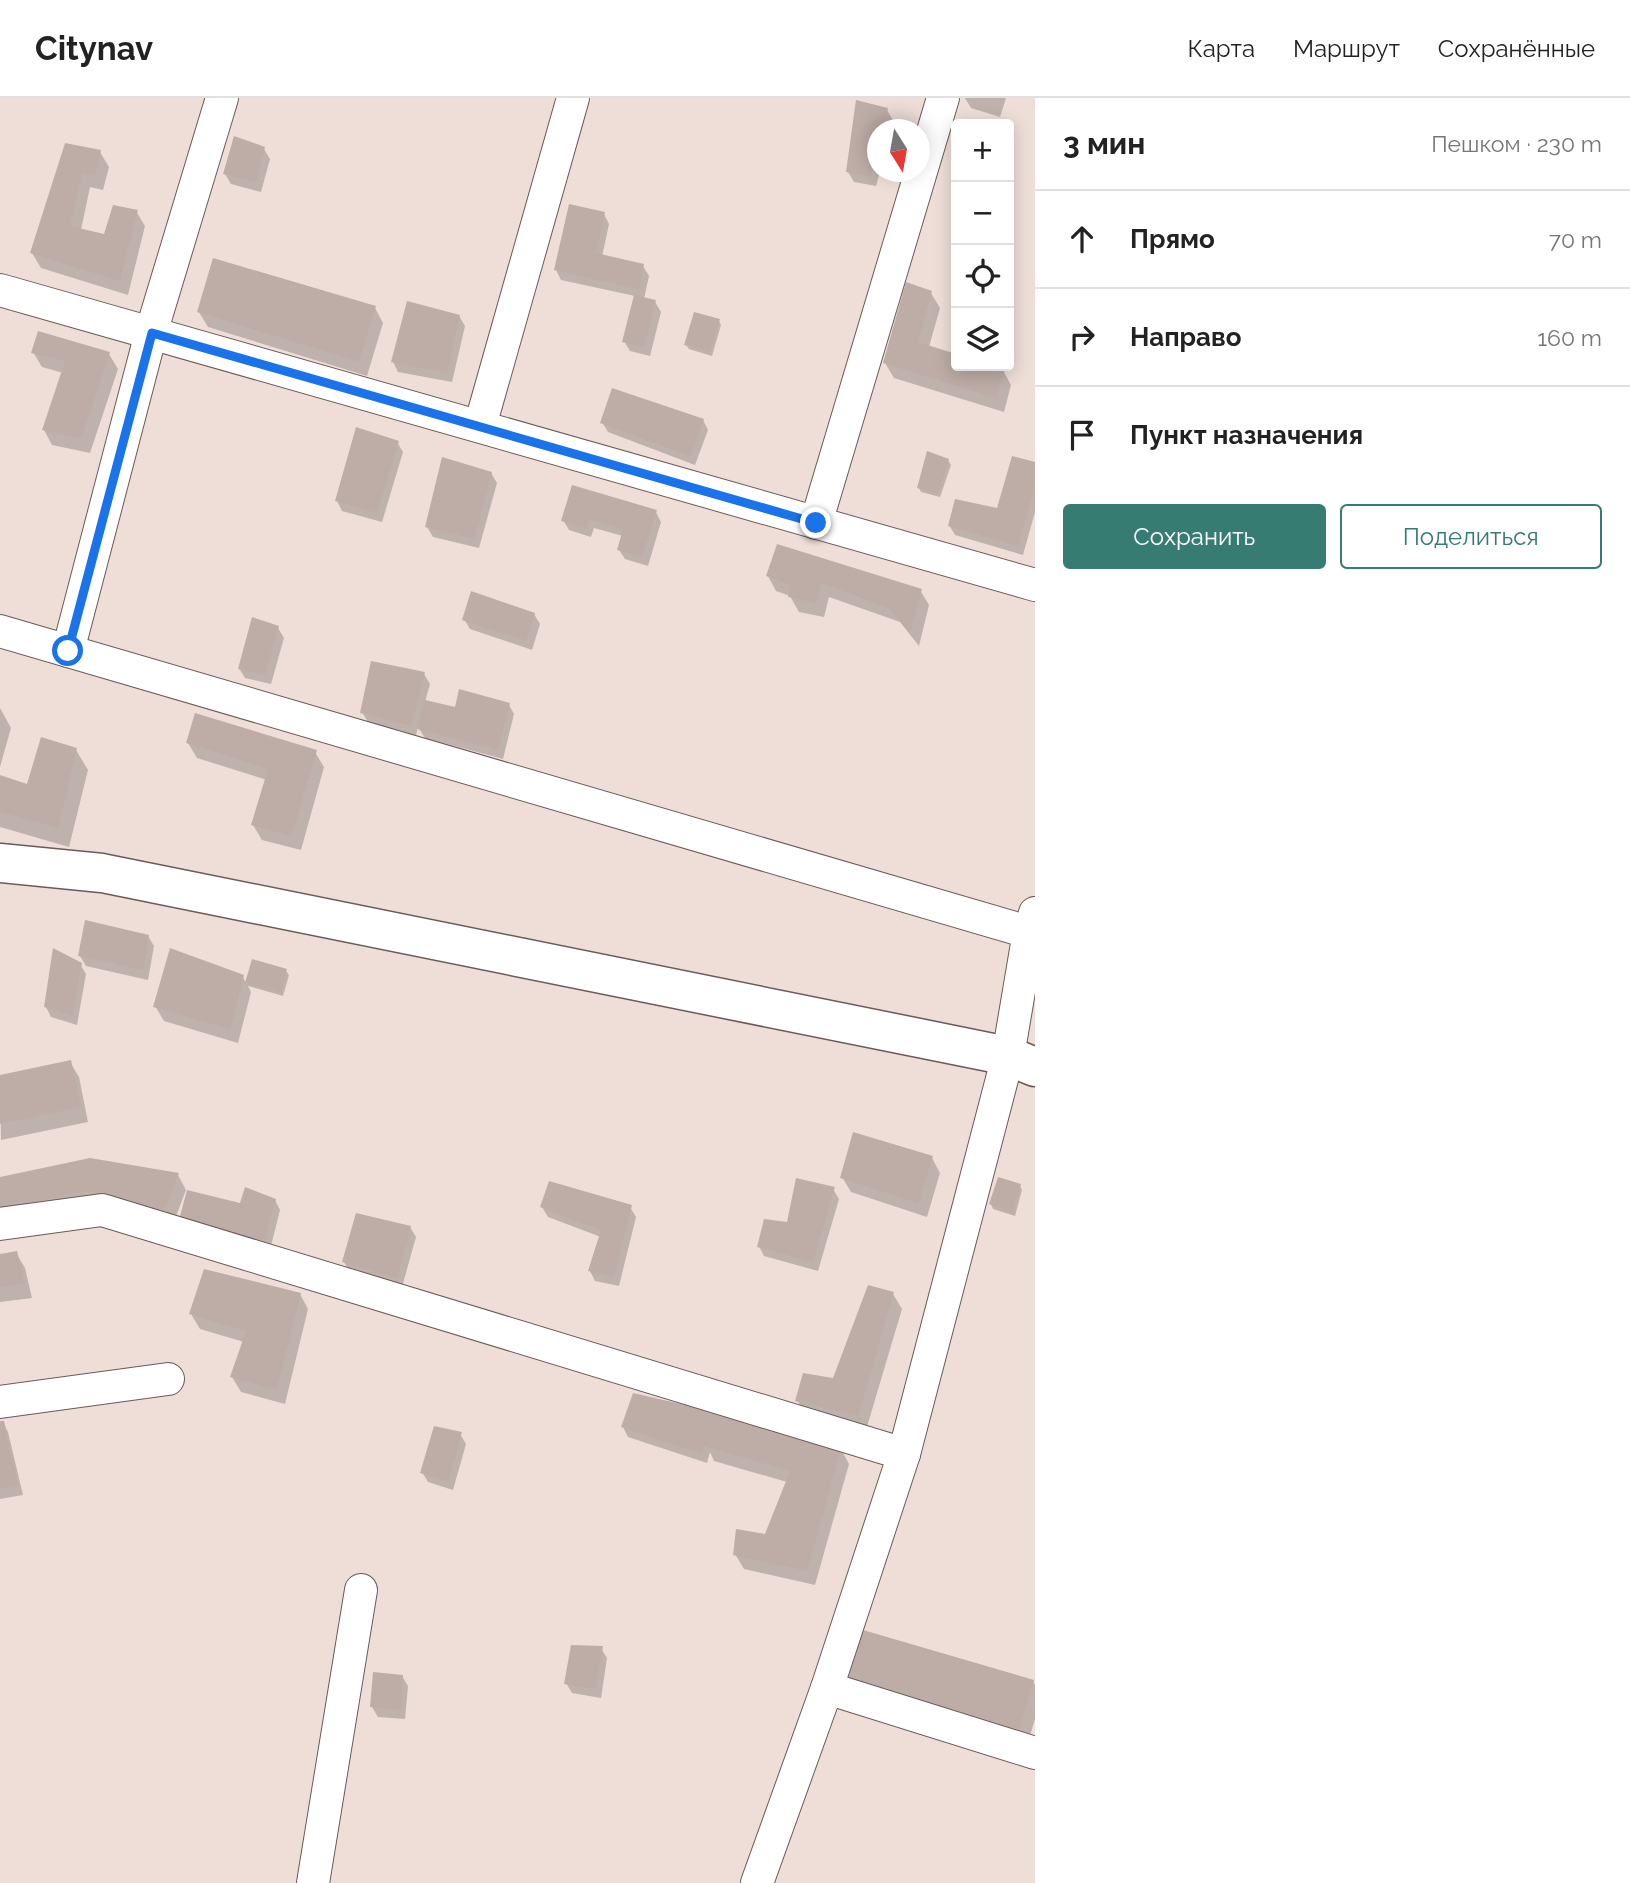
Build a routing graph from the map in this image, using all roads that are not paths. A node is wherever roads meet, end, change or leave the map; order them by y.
1 (222, 98) edge
2 (573, 98) edge
3 (943, 98) edge
4 (0, 290) edge
5 (152, 333) junction
6 (480, 426) junction
7 (816, 523) junction
8 (1035, 585) edge
9 (0, 631) edge
10 (68, 651) junction
11 (1, 862) edge
12 (1033, 926) edge
13 (1021, 1061) edge
14 (0, 1224) edge
15 (168, 1379) dead end
16 (0, 1402) edge
17 (904, 1454) junction
18 (360, 1590) dead end
19 (827, 1688) junction
20 (1035, 1753) edge
21 (313, 1883) edge
22 (757, 1883) edge

1 - 5 street
2 - 6 street
3 - 7 street
4 - 5 street
5 - 6 street
5 - 10 street
6 - 7 street
7 - 8 street
9 - 10 street
10 - 12 street
11 - 13 street
12 - 13 street
13 - 17 street
14 - 17 street
15 - 16 street
17 - 19 street
18 - 21 street
19 - 20 street
19 - 22 street

